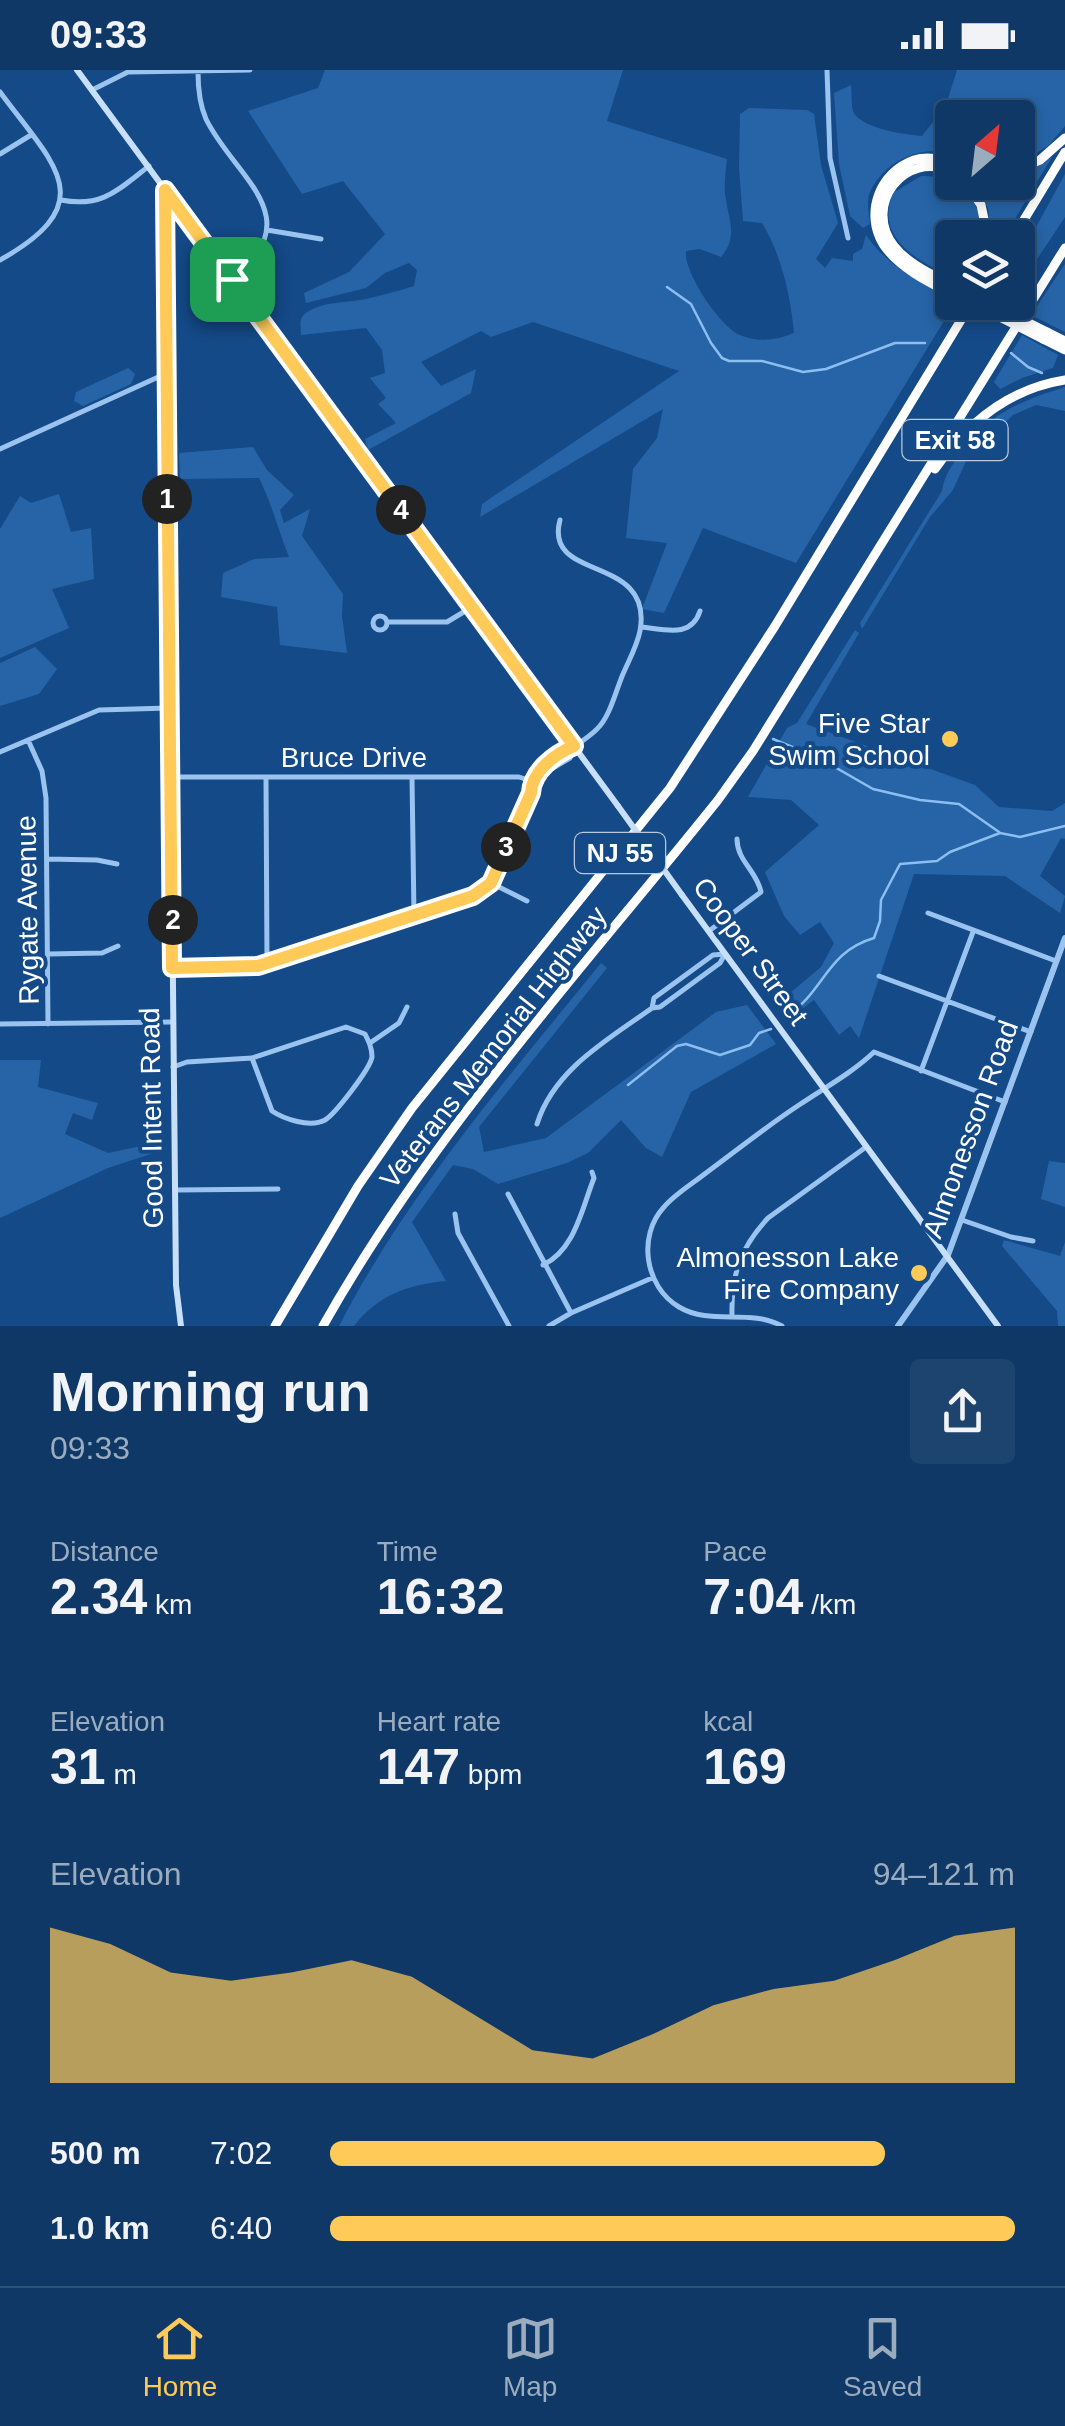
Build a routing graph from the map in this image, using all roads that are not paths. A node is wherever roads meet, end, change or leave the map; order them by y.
1 (77, 70) edge
2 (250, 70) edge
3 (827, 70) edge
4 (198, 72) edge
5 (92, 90) junction
6 (0, 92) edge
7 (31, 134) junction
8 (1065, 138) edge
9 (1065, 152) edge
10 (0, 154) edge
11 (935, 159) edge
12 (1035, 162) edge
13 (148, 166) junction
14 (935, 168) edge
15 (165, 190) junction
16 (61, 200) junction
17 (1023, 220) edge
18 (267, 230) junction
19 (848, 238) dead end
20 (321, 239) dead end
21 (1065, 248) edge
22 (0, 260) edge
23 (935, 278) edge
24 (232, 279) junction
25 (935, 281) edge
26 (960, 320) edge
27 (1009, 320) edge
28 (1018, 320) edge
29 (1045, 336) junction
30 (1065, 342) edge
31 (1065, 350) edge
32 (165, 374) junction
33 (1065, 380) edge
34 (0, 449) edge
35 (560, 520) dead end
36 (882, 545) junction
37 (472, 607) junction
38 (700, 611) dead end
39 (386, 622) dead end
40 (641, 627) junction
41 (169, 708) junction
42 (28, 740) junction
43 (574, 746) junction
44 (0, 752) edge
45 (170, 777) junction
46 (412, 777) junction
47 (266, 778) junction
48 (534, 779) junction
49 (737, 839) dead end
50 (47, 859) junction
51 (116, 864) dead end
52 (491, 883) junction
53 (527, 901) dead end
54 (928, 913) dead end
55 (414, 916) junction
56 (709, 931) junction
57 (973, 932) junction
58 (1065, 938) edge
59 (118, 946) dead end
60 (48, 954) junction
61 (725, 954) junction
62 (1056, 961) junction
63 (267, 963) junction
64 (172, 968) junction
65 (879, 976) dead end
66 (948, 1000) junction
67 (407, 1007) dead end
68 (652, 1008) junction
69 (172, 1022) junction
70 (0, 1024) edge
71 (48, 1024) junction
72 (1031, 1032) junction
73 (370, 1043) junction
74 (252, 1058) junction
75 (173, 1067) junction
76 (922, 1070) junction
77 (824, 1088) junction
78 (1005, 1102) junction
79 (537, 1124) dead end
80 (866, 1147) junction
81 (592, 1172) dead end
82 (278, 1188) dead end
83 (176, 1190) junction
84 (508, 1194) dead end
85 (455, 1214) dead end
86 (962, 1220) junction
87 (1033, 1240) dead end
88 (948, 1255) junction
89 (544, 1265) junction
90 (652, 1278) junction
91 (571, 1313) junction
92 (732, 1316) junction
93 (180, 1326) edge
94 (275, 1326) edge
95 (323, 1326) edge
96 (509, 1326) edge
97 (550, 1326) edge
98 (782, 1326) edge
99 (898, 1326) edge
100 (998, 1326) edge

1 - 5 main road, Cooper Street
2 - 4 street
3 - 19 street
4 - 5 street
4 - 18 street
5 - 13 main road, Cooper Street
6 - 7 street
7 - 10 street
7 - 16 street
8 - 12 highway
9 - 17 highway
11 - 25 highway
13 - 15 main road, Cooper Street
13 - 16 street
14 - 23 highway
15 - 24 main road, Cooper Street
15 - 32 main road, Good Intent Road
16 - 22 street
18 - 20 street
18 - 24 street
21 - 36 highway, Veterans Memorial Highway / NJ 55
24 - 37 main road, Cooper Street
26 - 94 highway, Veterans Memorial Highway / NJ 55
27 - 29 highway, bridge
28 - 29 highway, bridge
29 - 30 highway
29 - 31 highway
32 - 34 street
32 - 41 main road, Good Intent Road
33 - 36 highway, Exit 58
35 - 40 street
36 - 95 highway, Veterans Memorial Highway / NJ 55
37 - 39 street
37 - 43 main road, Cooper Street
38 - 40 street
40 - 43 street
41 - 42 street
41 - 45 main road, Good Intent Road
42 - 44 street
42 - 50 street, Rygate Avenue
43 - 48 street
43 - 56 main road, Cooper Street, bridge
45 - 47 street, Bruce Drive
45 - 64 main road, Good Intent Road
46 - 47 street, Bruce Drive
46 - 48 street, Bruce Drive
46 - 55 street
47 - 63 street
48 - 52 street
49 - 56 street
50 - 51 street
50 - 60 street, Rygate Avenue
52 - 53 street
52 - 55 street
54 - 57 street
55 - 63 street
56 - 61 main road, Cooper Street
57 - 62 street
57 - 66 street
58 - 62 street, Almonesson Road
59 - 60 street
60 - 71 street, Rygate Avenue
61 - 68 street
61 - 68 street
61 - 77 main road, Cooper Street
62 - 72 street, Almonesson Road
63 - 64 street
64 - 69 main road, Good Intent Road
65 - 66 street
66 - 72 street
66 - 76 street
67 - 73 street
68 - 79 street
69 - 71 street
69 - 75 main road, Good Intent Road
70 - 71 street
72 - 78 street, Almonesson Road
73 - 74 street
73 - 74 street
74 - 75 street
75 - 83 main road, Good Intent Road
76 - 77 street
76 - 78 street
77 - 80 main road, Cooper Street
77 - 90 street
78 - 86 street, Almonesson Road
80 - 88 main road, Cooper Street
80 - 92 street
81 - 89 street
82 - 83 street
83 - 93 main road, Good Intent Road
84 - 89 street
85 - 96 street
86 - 87 street
86 - 88 street, Almonesson Road
88 - 99 street, Almonesson Road
88 - 100 main road, Cooper Street
89 - 91 street
90 - 91 street
90 - 92 street
91 - 97 street
92 - 98 street

